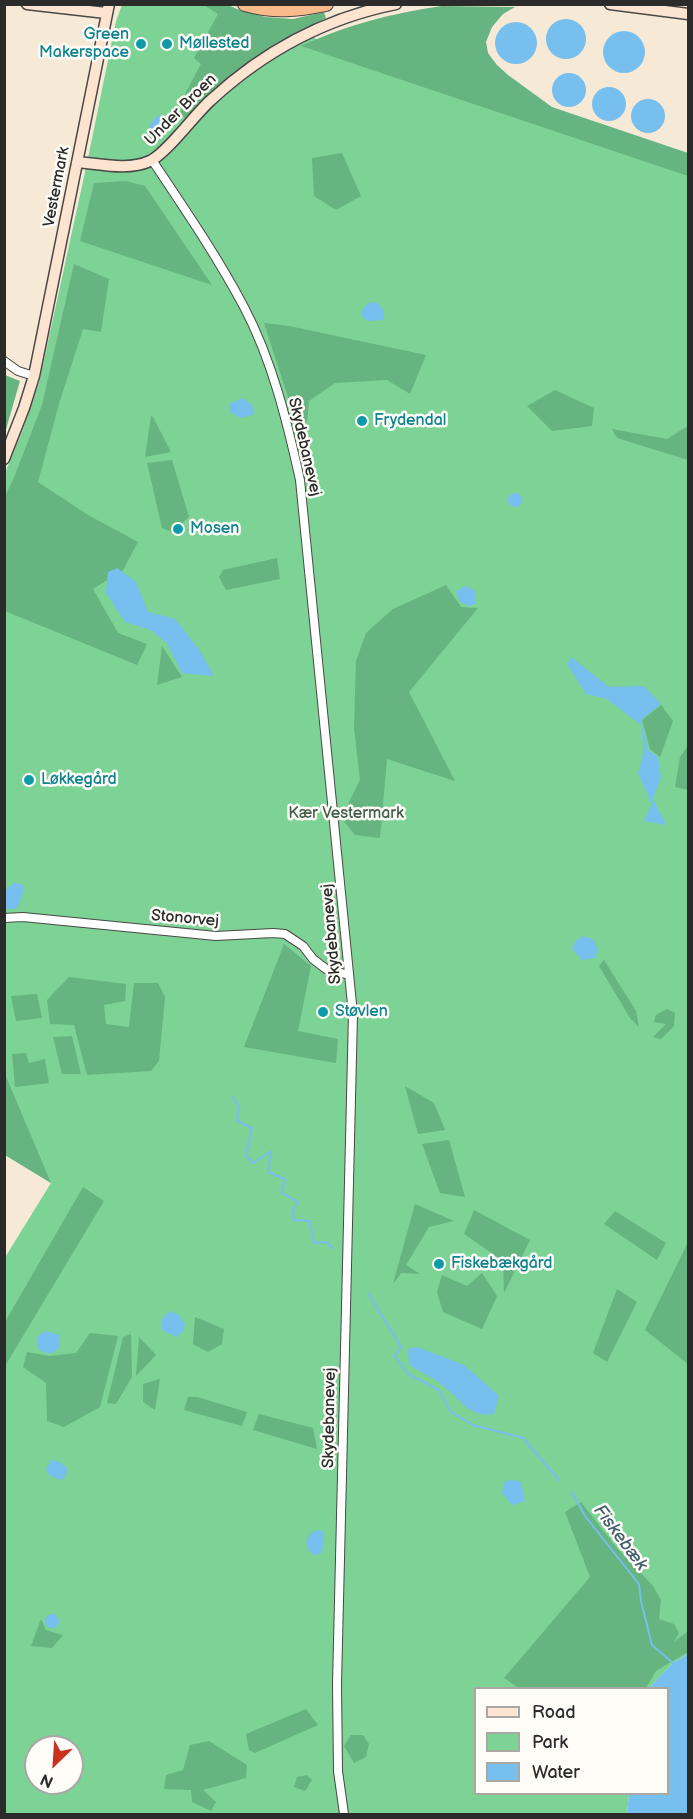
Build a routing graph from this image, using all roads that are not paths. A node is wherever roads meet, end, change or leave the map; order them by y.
1 (27, 4) edge
2 (245, 4) edge
3 (326, 4) edge
4 (396, 4) edge
5 (610, 4) edge
6 (314, 6) edge
7 (108, 9) edge
8 (688, 14) edge
9 (152, 160) junction
10 (78, 162) junction
11 (4, 361) edge
12 (34, 376) junction
13 (4, 459) edge
14 (4, 918) edge
15 (349, 975) junction
16 (344, 1815) edge

1 - 7 street
2 - 6 highway
3 - 6 highway
4 - 9 street, Under Broen
5 - 8 street
7 - 10 street, Vestermark
9 - 10 street, Under Broen
9 - 15 street, Skydebanevej
10 - 12 street, Vestermark
11 - 12 street
12 - 13 street, Vestermark
14 - 15 street, Stonorvej
15 - 16 street, Skydebanevej

